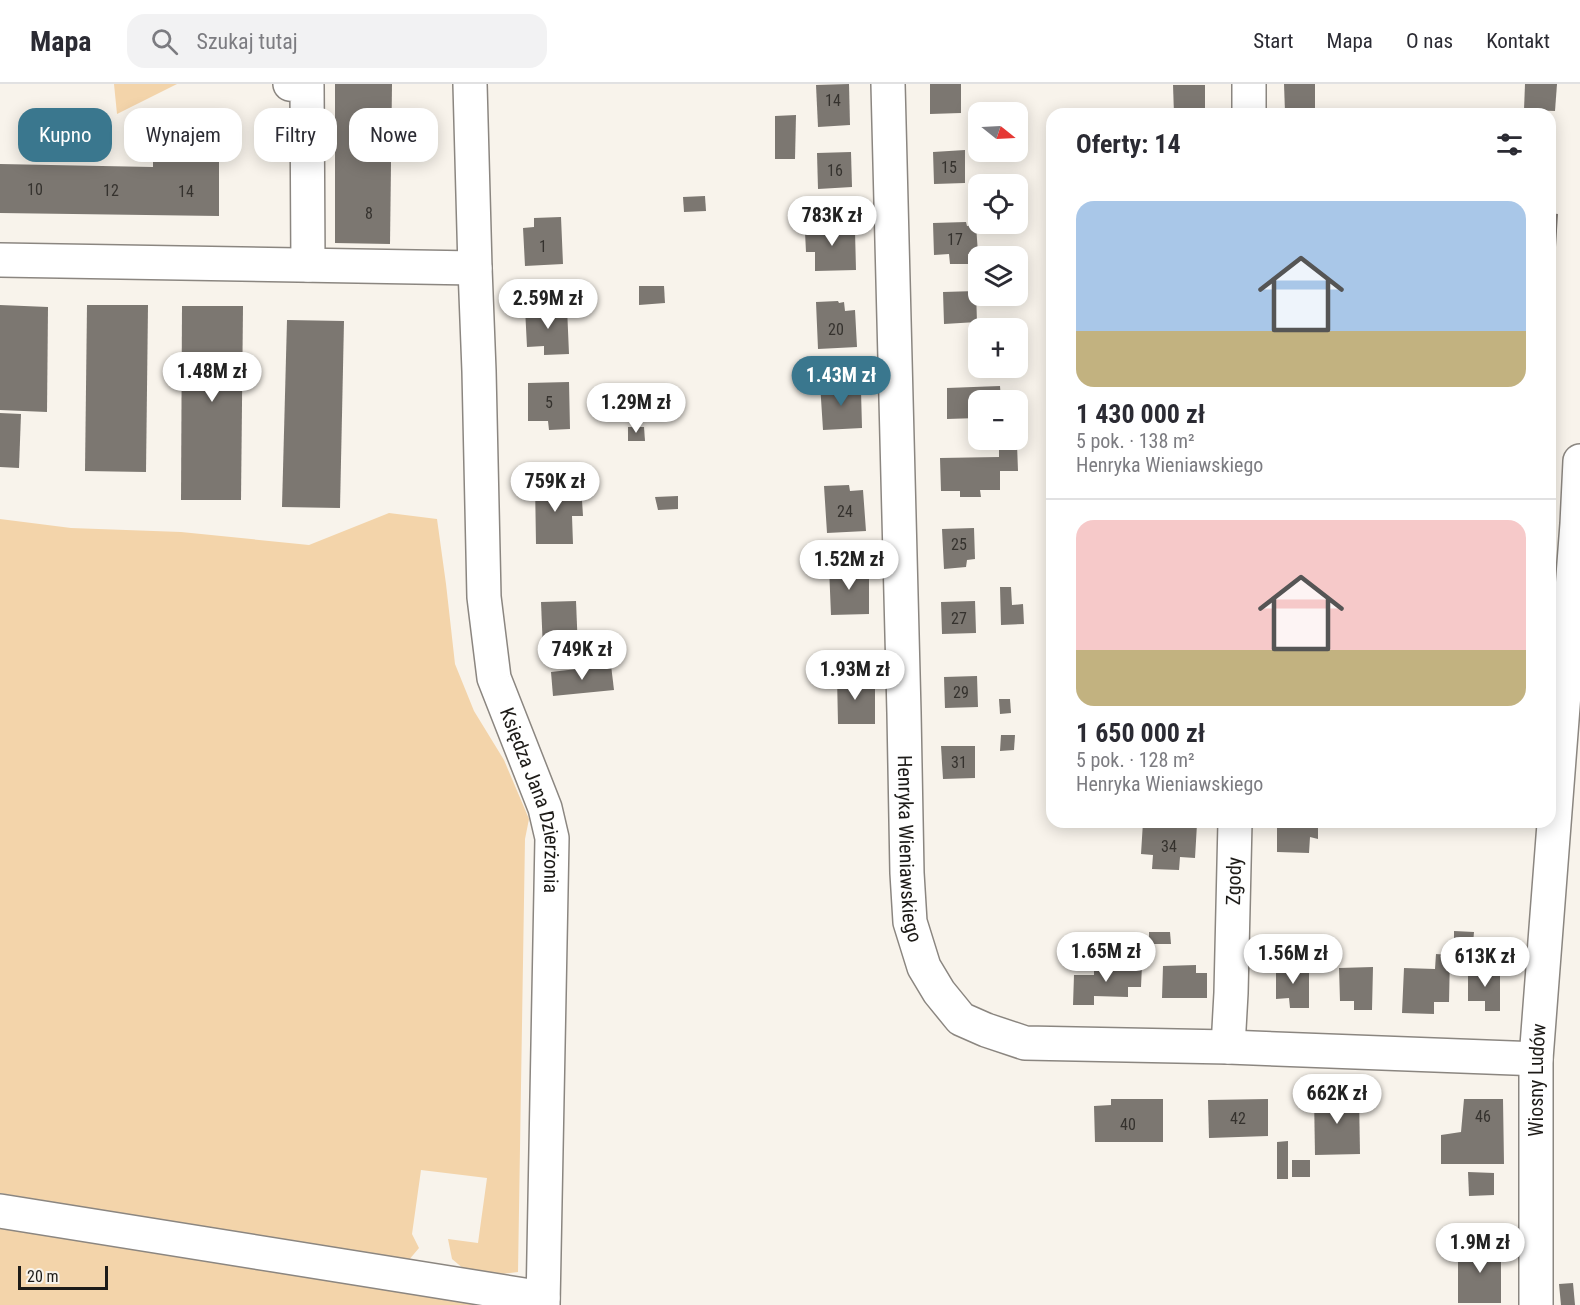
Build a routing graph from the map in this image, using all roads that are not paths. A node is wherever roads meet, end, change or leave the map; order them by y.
1 (290, 84) edge
2 (470, 84) edge
3 (888, 84) edge
4 (1249, 84) edge
5 (1249, 108) edge
6 (0, 260) edge
7 (308, 265) junction
8 (475, 268) junction
9 (1580, 461) edge
10 (1579, 524) edge
11 (1235, 828) edge
12 (1566, 846) edge
13 (1228, 1047) junction
14 (1536, 1059) junction
15 (0, 1212) edge
16 (543, 1301) edge
17 (1536, 1305) edge

1 - 7 street
2 - 8 street, Księdza Jana Dzierżonia
3 - 13 street, Henryka Wieniawskiego
4 - 5 street
6 - 7 street
7 - 8 street
8 - 16 street, Księdza Jana Dzierżonia
9 - 10 street, Wiosny Ludów
10 - 12 street, Wiosny Ludów
11 - 13 street, Zgody
12 - 14 street, Wiosny Ludów
13 - 14 street, Henryka Wieniawskiego
14 - 17 street, Wiosny Ludów
15 - 16 street

